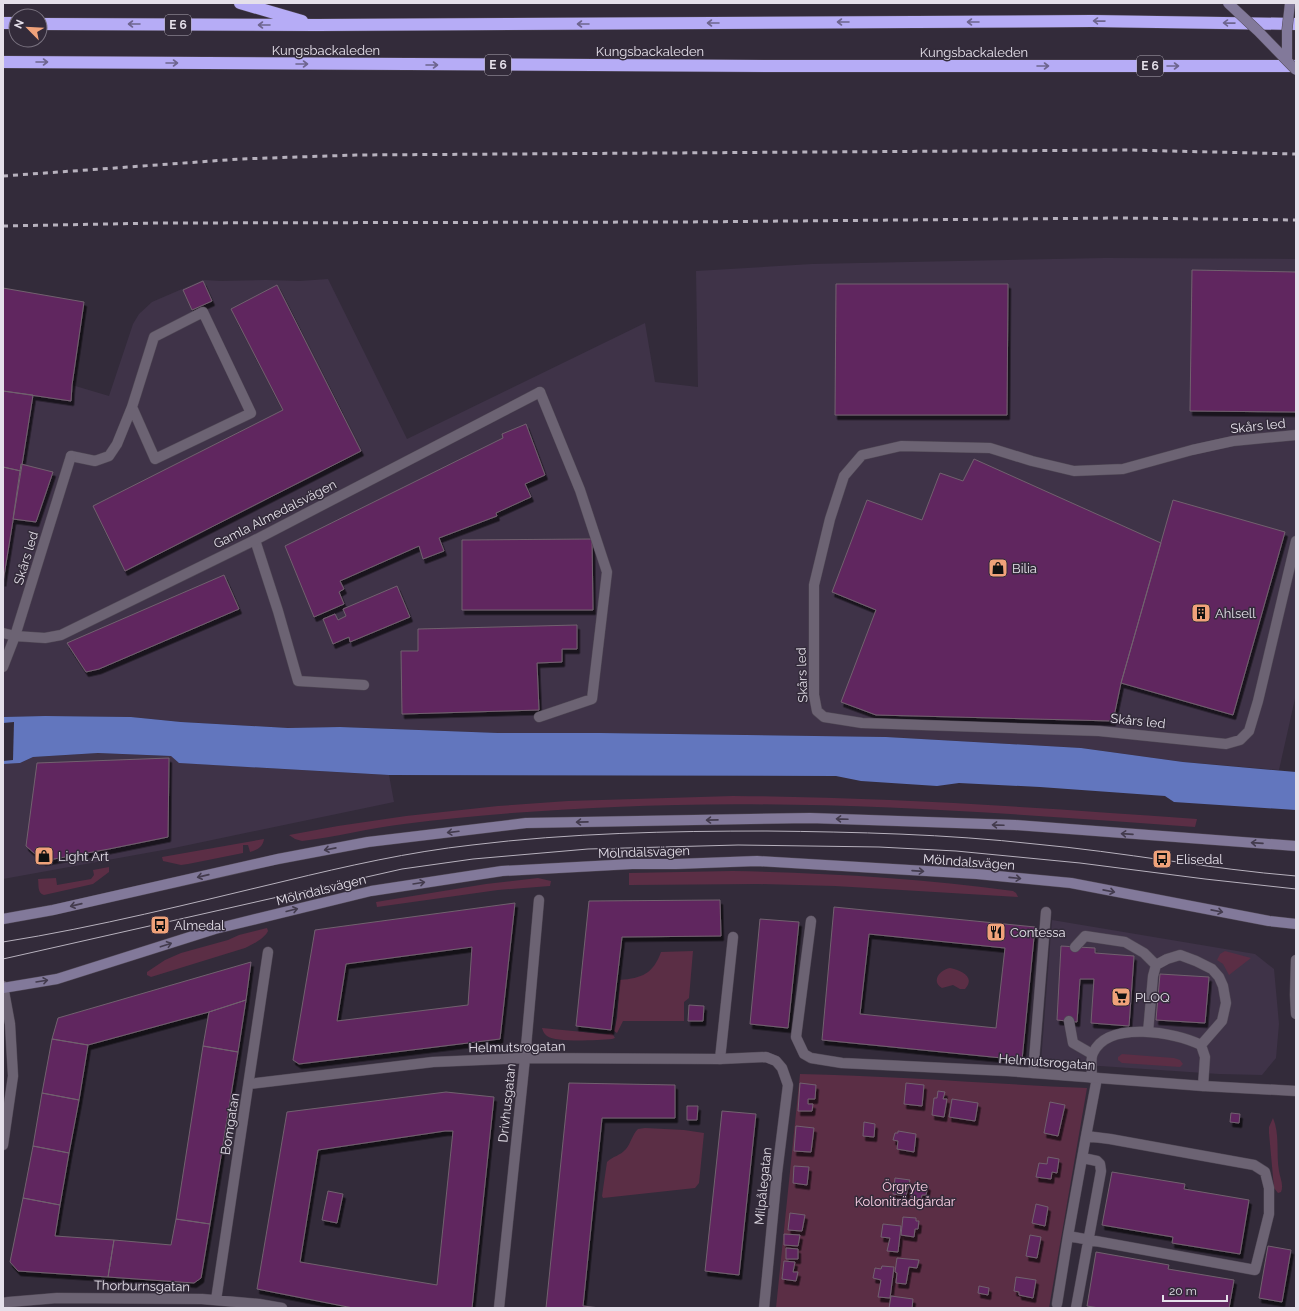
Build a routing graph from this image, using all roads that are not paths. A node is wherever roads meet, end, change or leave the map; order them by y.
1 (240, 3) edge
2 (1228, 3) edge
3 (1290, 3) edge
4 (1296, 8) edge
5 (48, 24) edge
6 (1296, 24) edge
7 (317, 26) junction
8 (3, 62) edge
9 (1292, 63) edge
10 (1296, 70) edge
11 (132, 407) junction
12 (1296, 435) edge
13 (255, 540) junction
14 (1296, 541) edge
15 (3, 632) edge
16 (15, 636) junction
17 (3, 667) edge
18 (364, 685) dead end
19 (539, 717) dead end
20 (1296, 846) edge
21 (539, 900) dead end
22 (1046, 912) dead end
23 (3, 919) edge
24 (811, 921) dead end
25 (1296, 924) edge
26 (733, 937) dead end
27 (1075, 947) dead end
28 (268, 952) dead end
29 (1296, 960) edge
30 (1156, 965) junction
31 (3, 987) edge
32 (1296, 1014) edge
33 (1069, 1021) dead end
34 (1148, 1032) junction
35 (1201, 1045) junction
36 (1092, 1054) junction
37 (525, 1058) junction
38 (720, 1059) junction
39 (782, 1068) joint
40 (1033, 1073) junction
41 (1094, 1078) junction
42 (249, 1084) junction
43 (1203, 1086) junction
44 (1296, 1091) edge
45 (4, 1133) edge
46 (1086, 1136) junction
47 (3, 1145) edge
48 (1083, 1158) junction
49 (1068, 1236) junction
50 (1089, 1240) junction
51 (216, 1300) junction
52 (3, 1303) edge
53 (1057, 1304) dead end
54 (282, 1308) edge
55 (499, 1308) edge
56 (764, 1308) edge
57 (1076, 1308) edge

1 - 7 highway
2 - 9 main road, bridge
3 - 4 main road
3 - 9 main road, bridge
7 -> 5 highway, Kungsbackaleden / E 6
6 -> 7 highway, Kungsbackaleden / E 6
8 -> 9 highway, Kungsbackaleden / E 6
9 - 10 main road, bridge
11 - 11 street
11 - 16 street, Skårs led
12 - 14 street, Skårs led
13 - 16 street, Gamla Almedalsvägen
13 - 18 street
13 - 19 street, Gamla Almedalsvägen
15 - 16 street, Gamla Almedalsvägen
16 - 17 street, Skårs led
20 -> 23 main road
21 - 37 street, Drivhusgatan
22 - 40 street
24 - 40 street, Helmutsrogatan
31 -> 25 main road, Mölndalsvägen
26 - 38 street
27 - 30 street
28 - 42 street, Bomgatan
29 - 32 street
30 - 34 street
30 - 35 street
31 - 45 street
33 - 36 street
34 - 35 street
34 - 36 street
35 - 43 street
36 - 41 street
37 - 38 street, Helmutsrogatan
37 - 42 street, Helmutsrogatan
37 - 55 street, Drivhusgatan
38 - 39 street, Helmutsrogatan
39 - 56 street, Milpålegatan
40 - 41 street, Helmutsrogatan
41 - 43 street, Helmutsrogatan
41 - 46 street
42 - 51 street, Bomgatan
43 - 44 street, Helmutsrogatan
45 - 47 street
46 - 48 street
46 - 50 street
48 - 49 street
48 - 50 street
49 - 50 street
49 - 53 street
50 - 57 street
51 - 52 street, Thorburnsgatan
51 - 54 street, Thorburnsgatan

